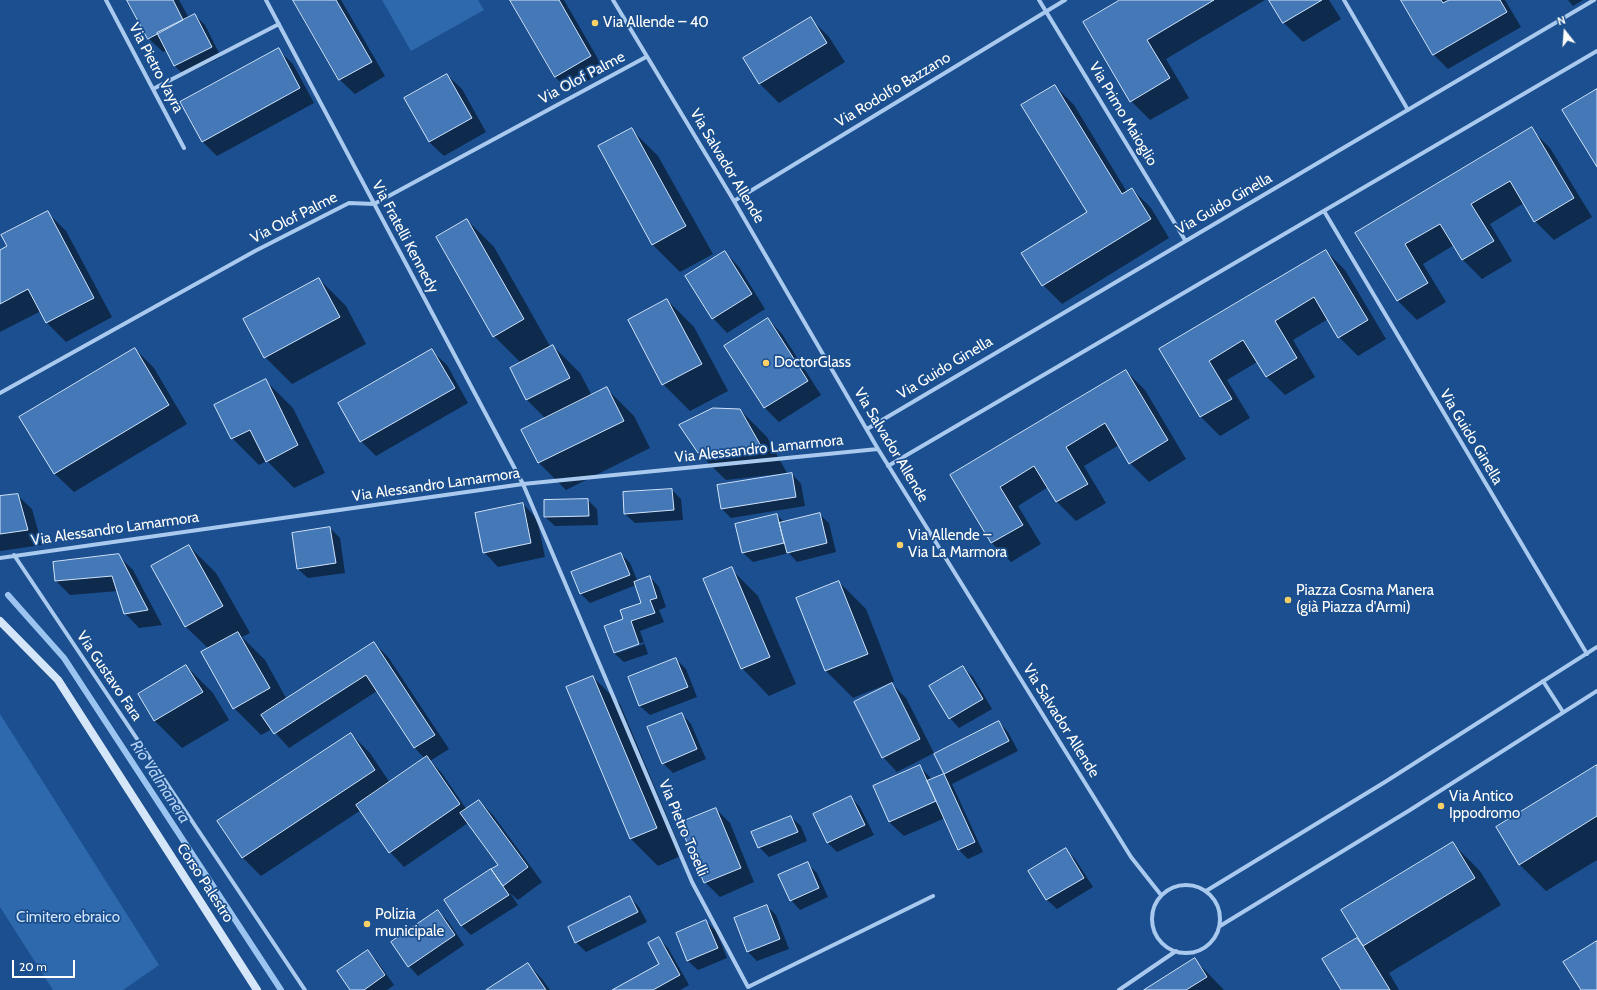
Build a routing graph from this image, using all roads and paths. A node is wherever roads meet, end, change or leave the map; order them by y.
1 (106, 0) edge
2 (266, 0) edge
3 (612, 0) edge
4 (1039, 0) edge
5 (1065, 0) edge
6 (1344, 0) edge
7 (1594, 0) edge
8 (1046, 11) junction
9 (280, 24) junction
10 (1597, 50) edge
11 (646, 57) junction
12 (153, 89) junction
13 (1408, 110) junction
14 (184, 148) dead end
15 (734, 201) junction
16 (374, 204) junction
17 (1324, 210) junction
18 (1186, 240) junction
19 (0, 394) edge
20 (867, 429) junction
21 (878, 449) junction
22 (888, 466) junction
23 (523, 484) junction
24 (14, 555) junction
25 (0, 558) edge
26 (0, 621) edge
27 (1597, 648) edge
28 (1587, 654) junction
29 (1543, 681) junction
30 (1597, 691) edge
31 (1564, 712) junction
32 (1206, 890) junction
33 (1161, 895) junction
34 (933, 896) dead end
35 (1220, 926) junction
36 (1176, 951) junction
37 (257, 990) edge
38 (305, 990) edge
39 (1118, 990) edge

1 - 12 street, Via Pietro Vayra
2 - 9 street, Via Fratelli Kennedy
3 - 11 street, Via Salvador Allende
4 - 8 street, Via Primo Maioglio
5 - 8 street, Via Rodolfo Bazzano
6 - 13 street
7 - 13 street, Via Guido Ginella
8 - 15 street, Via Rodolfo Bazzano
8 - 18 street, Via Primo Maioglio
9 - 12 street
9 - 16 street, Via Fratelli Kennedy
10 - 17 street
11 - 15 street, Via Salvador Allende
11 - 16 street, Via Olof Palme
12 - 14 street, Via Pietro Vayra
13 - 18 street, Via Guido Ginella
15 - 20 street, Via Salvador Allende
16 - 19 street, Via Olof Palme
16 - 23 street, Via Fratelli Kennedy
17 - 22 street
17 - 28 street, Via Guido Ginella
18 - 20 street, Via Guido Ginella
20 - 21 street, Via Salvador Allende
21 - 22 street, Via Salvador Allende
21 - 23 street, Via Alessandro Lamarmora
22 - 33 street, Via Salvador Allende
23 - 24 street, Via Alessandro Lamarmora
23 - 34 street, Via Pietro Toselli
24 - 25 street, Via Alessandro Lamarmora
24 - 38 street, Via Gustavo Fara
26 - 37 street, Corso Palestro
27 - 28 street
28 - 29 street
29 - 31 street
29 - 32 street
30 - 31 street
31 - 35 street
32 - 33 street
32 - 35 street
33 - 36 street
35 - 36 street
36 - 39 street

